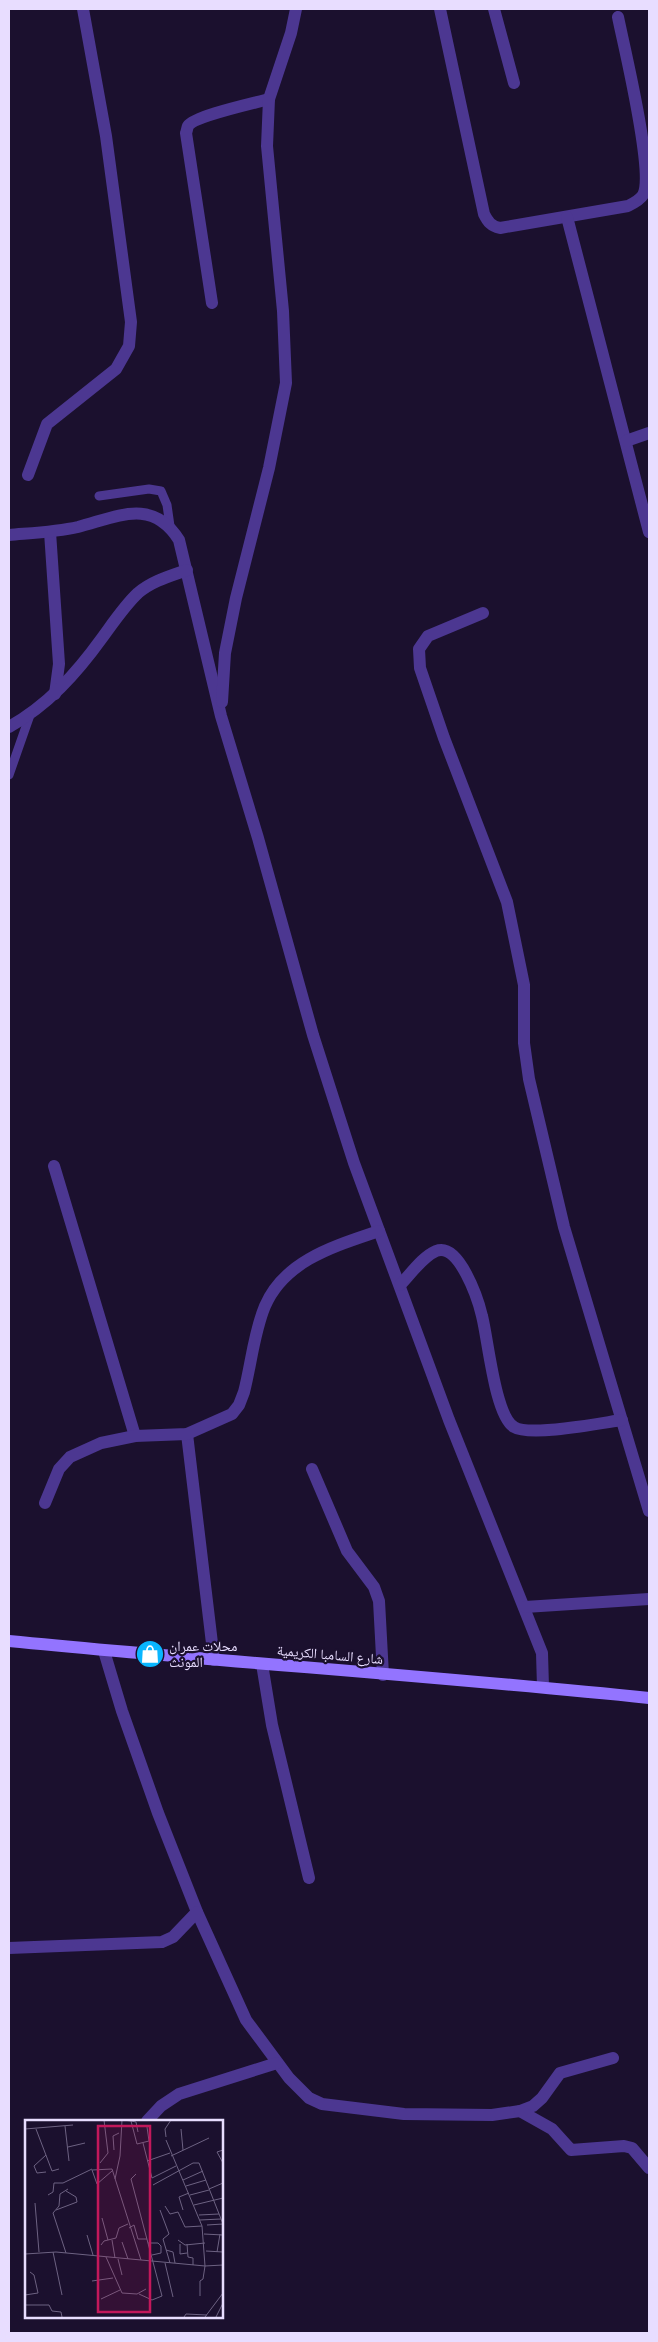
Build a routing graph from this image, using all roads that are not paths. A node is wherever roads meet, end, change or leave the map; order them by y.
1 (83, 9) edge
2 (296, 9) edge
3 (440, 9) edge
4 (494, 9) edge
5 (618, 17) dead end
6 (514, 83) dead end
7 (268, 99) junction
8 (566, 217) junction
9 (212, 303) dead end
10 (649, 433) edge
11 (626, 441) junction
12 (28, 475) dead end
13 (100, 496) dead end
14 (170, 526) junction
15 (50, 532) junction
16 (649, 532) edge
17 (9, 535) edge
18 (187, 570) junction
19 (484, 613) dead end
20 (55, 695) junction
21 (30, 715) junction
22 (221, 716) junction
23 (9, 727) edge
24 (9, 775) edge
25 (54, 1166) dead end
26 (380, 1231) junction
27 (400, 1285) junction
28 (622, 1420) junction
29 (187, 1434) junction
30 (135, 1436) junction
31 (312, 1470) dead end
32 (645, 1479) edge
33 (46, 1503) dead end
34 (649, 1511) edge
35 (649, 1598) edge
36 (525, 1607) junction
37 (9, 1641) edge
38 (104, 1651) junction
39 (214, 1660) junction
40 (262, 1664) junction
41 (384, 1674) junction
42 (543, 1687) junction
43 (649, 1698) edge
44 (309, 1878) dead end
45 (197, 1912) junction
46 (9, 1948) edge
47 (613, 2058) dead end
48 (277, 2063) junction
49 (520, 2111) junction
50 (148, 2120) edge
51 (649, 2168) edge

1 - 12 street
2 - 7 street
3 - 8 street
4 - 6 street
5 - 8 street
7 - 9 street
7 - 22 street
8 - 11 street
10 - 11 street
11 - 16 street
13 - 14 lane
14 - 15 street
14 - 18 street
15 - 17 street
15 - 20 street
18 - 20 street
18 - 22 street
19 - 28 street
20 - 21 street
21 - 23 street
21 - 24 lane
22 - 26 street
25 - 30 street
26 - 27 street
26 - 29 street
27 - 28 street
27 - 36 street
28 - 32 street
29 - 30 street
29 - 39 street
30 - 33 street
31 - 41 street
32 - 34 street
35 - 36 street
36 - 42 street
37 - 38 main road, شارع السامبا الكريمية
38 - 39 main road, شارع السامبا الكريمية
38 - 45 street
39 - 40 main road, شارع السامبا الكريمية
40 - 41 main road, شارع السامبا الكريمية
40 - 44 street
41 - 42 main road, شارع السامبا الكريمية
42 - 43 main road, شارع السامبا الكريمية
45 - 46 street
45 - 48 street
47 - 49 street
48 - 49 street
48 - 50 street
49 - 51 street

